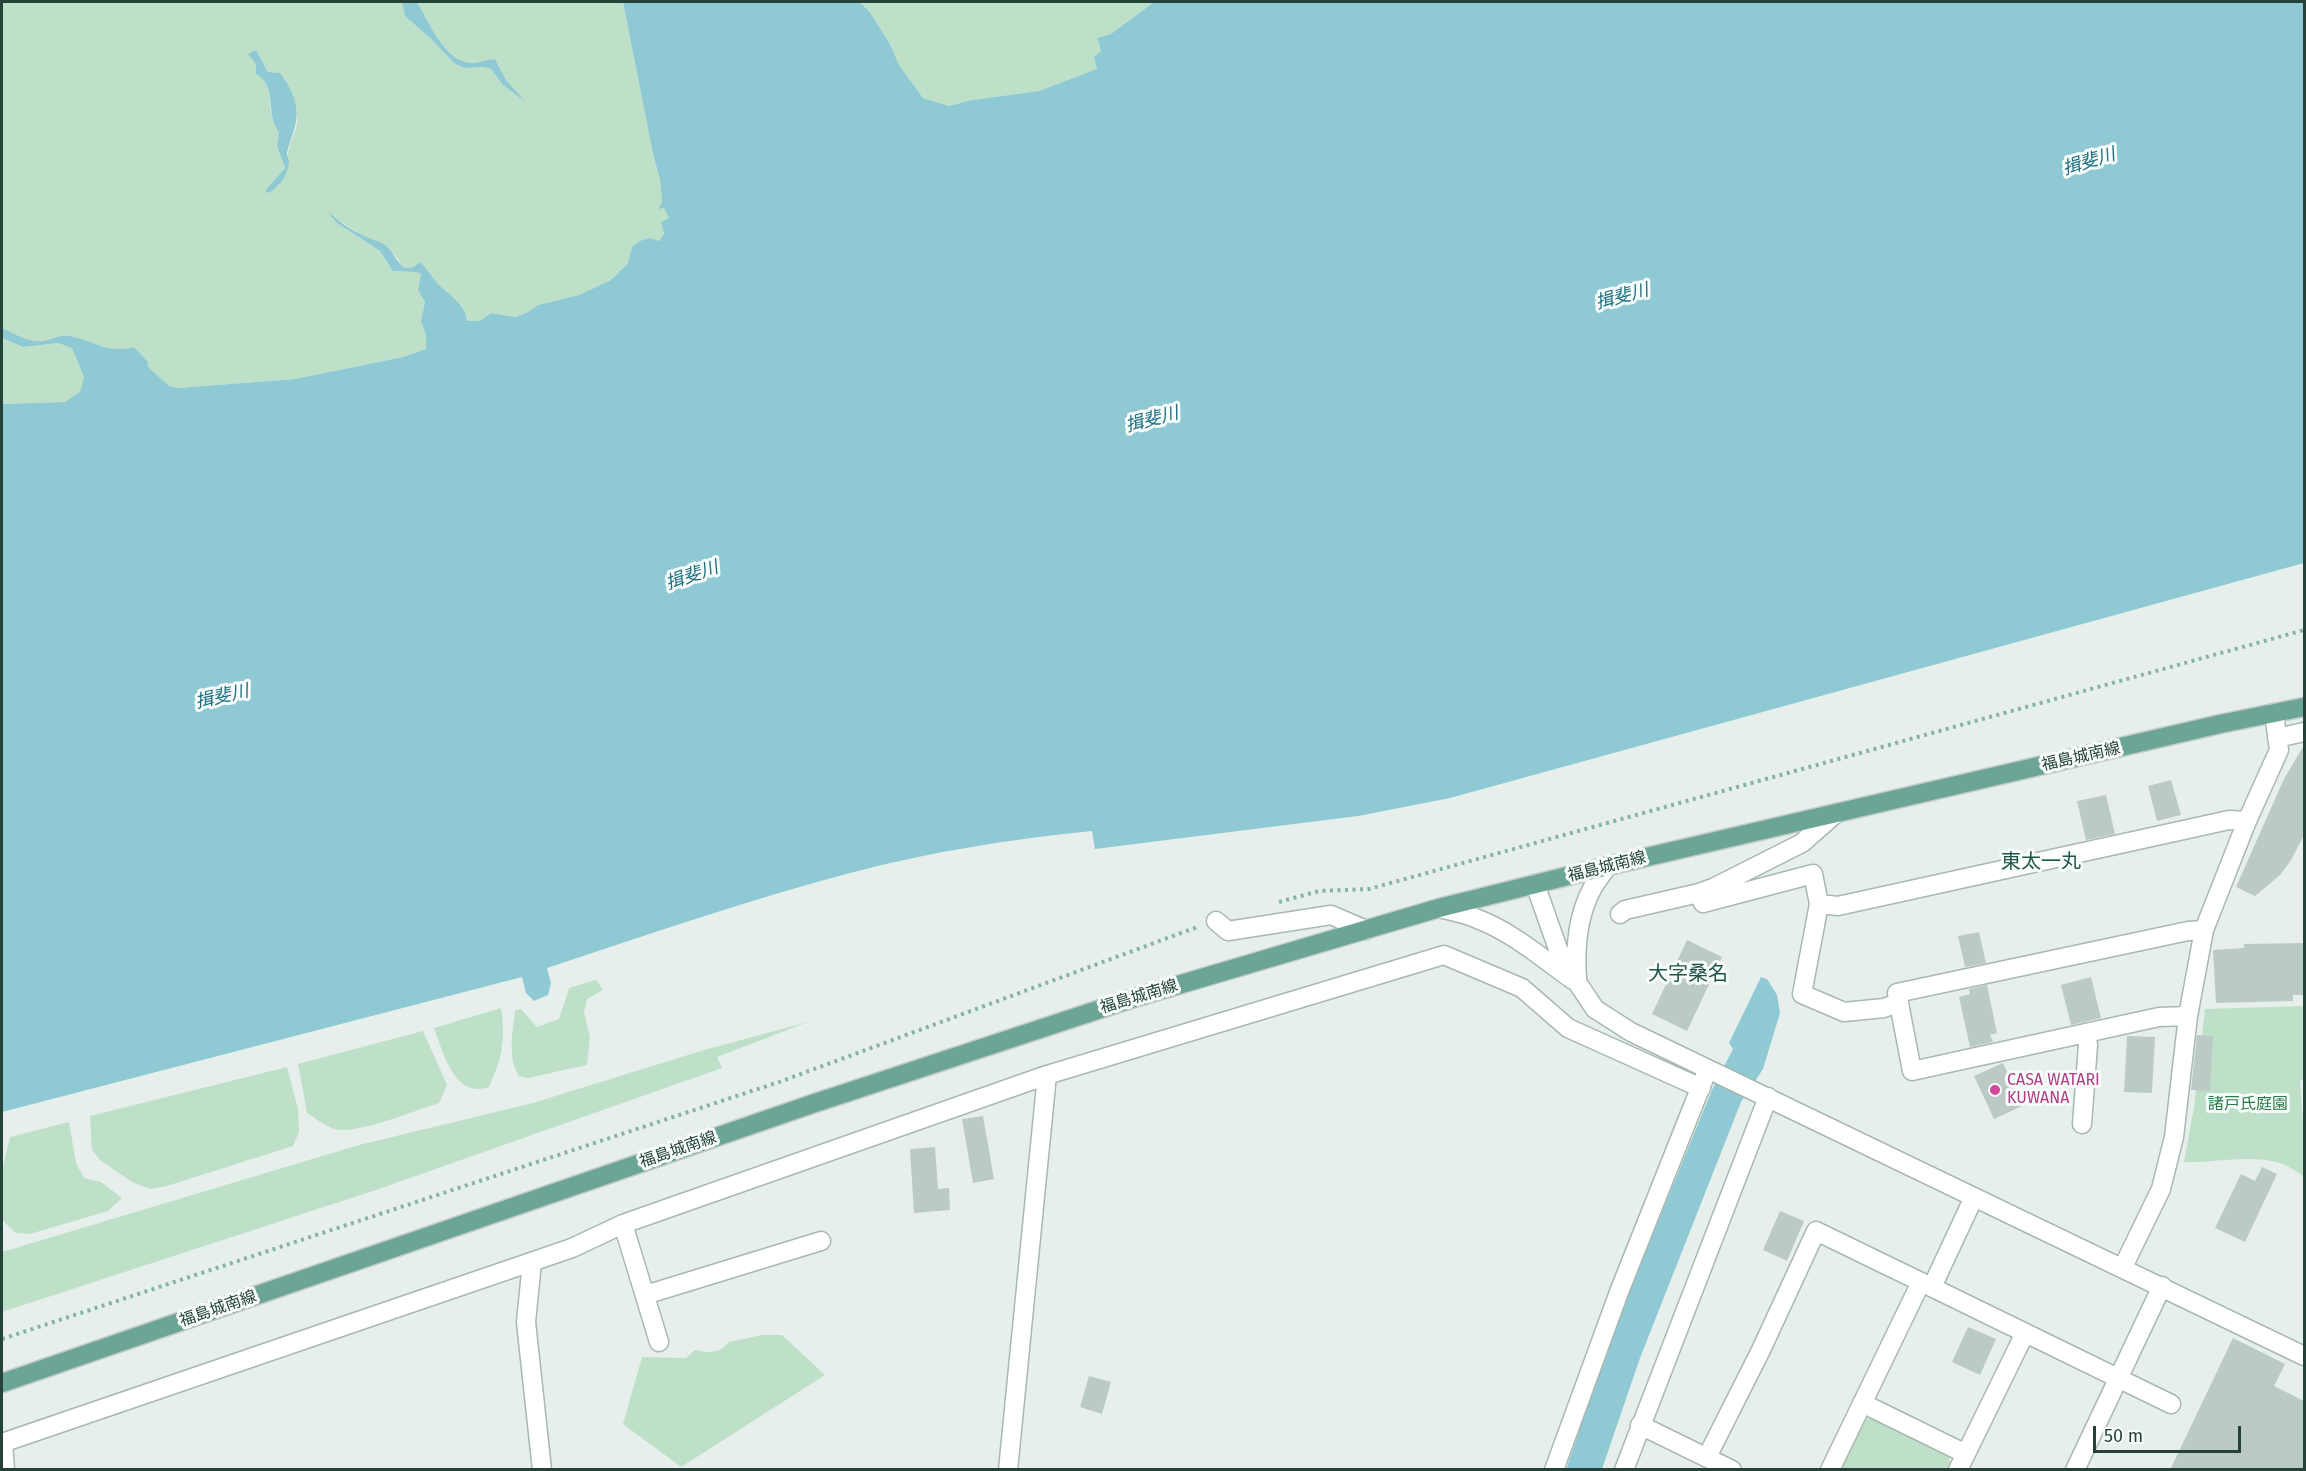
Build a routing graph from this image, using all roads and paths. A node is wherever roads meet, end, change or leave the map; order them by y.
1 (2304, 630) edge
2 (2304, 707) edge
3 (2274, 713) junction
4 (2304, 732) edge
5 (2277, 738) junction
6 (1835, 814) junction
7 (2247, 821) junction
8 (1608, 866) junction
9 (1535, 885) junction
10 (1699, 893) junction
11 (1819, 903) junction
12 (1273, 904) dead end
13 (1439, 908) junction
14 (1620, 914) dead end
15 (1216, 921) joint
16 (1366, 930) junction
17 (2204, 930) junction
18 (1577, 982) junction
19 (1899, 1002) junction
20 (2188, 1016) junction
21 (2086, 1033) junction
22 (1714, 1072) junction
23 (1047, 1075) junction
24 (1701, 1088) junction
25 (1768, 1097) junction
26 (2082, 1124) dead end
27 (1974, 1197) junction
28 (623, 1224) junction
29 (821, 1241) dead end
30 (532, 1262) junction
31 (2123, 1267) junction
32 (1926, 1285) junction
33 (2162, 1286) junction
34 (645, 1295) junction
35 (2025, 1333) junction
36 (2, 1339) edge
37 (659, 1342) dead end
38 (2304, 1356) edge
39 (2119, 1379) junction
40 (2, 1383) edge
41 (1862, 1403) junction
42 (2171, 1404) dead end
43 (1640, 1425) junction
44 (2, 1443) edge
45 (1707, 1457) junction
46 (1962, 1462) edge
47 (5, 1470) edge
48 (543, 1470) edge
49 (1008, 1470) edge
50 (1554, 1470) edge
51 (1624, 1470) edge
52 (1732, 1470) edge
53 (1830, 1470) edge
54 (2075, 1470) edge

1 - 12 path
2 - 3 main road, 福島城南線
3 - 5 street
3 - 6 main road, 福島城南線
4 - 5 street
5 - 7 street
6 - 8 main road, 福島城南線
6 - 10 street
7 - 11 street
7 - 17 street
8 - 9 main road, 福島城南線
8 - 18 street
9 - 13 main road, 福島城南線
9 - 18 street
10 - 11 street
10 - 14 street
11 - 19 street
13 - 16 main road, 福島城南線
13 - 18 street
15 - 16 street
15 - 36 path
16 - 40 main road, 福島城南線
17 - 19 street
17 - 20 street
18 - 22 street
19 - 21 street
20 - 21 street
20 - 31 street
21 - 26 street
22 - 24 street
22 - 25 street
23 - 24 street
23 - 28 street
23 - 49 street
24 - 50 street
25 - 27 street
25 - 43 street
27 - 31 street
27 - 32 street
28 - 30 street
28 - 34 street
29 - 34 street
30 - 44 street
30 - 48 street
31 - 33 street
32 - 35 street
32 - 41 street
32 - 45 street
33 - 38 street
33 - 39 street
34 - 37 street
35 - 39 street
35 - 46 street
39 - 42 street
39 - 54 street
41 - 46 street
41 - 53 street
43 - 45 street
43 - 51 street
44 - 47 street
45 - 52 street

